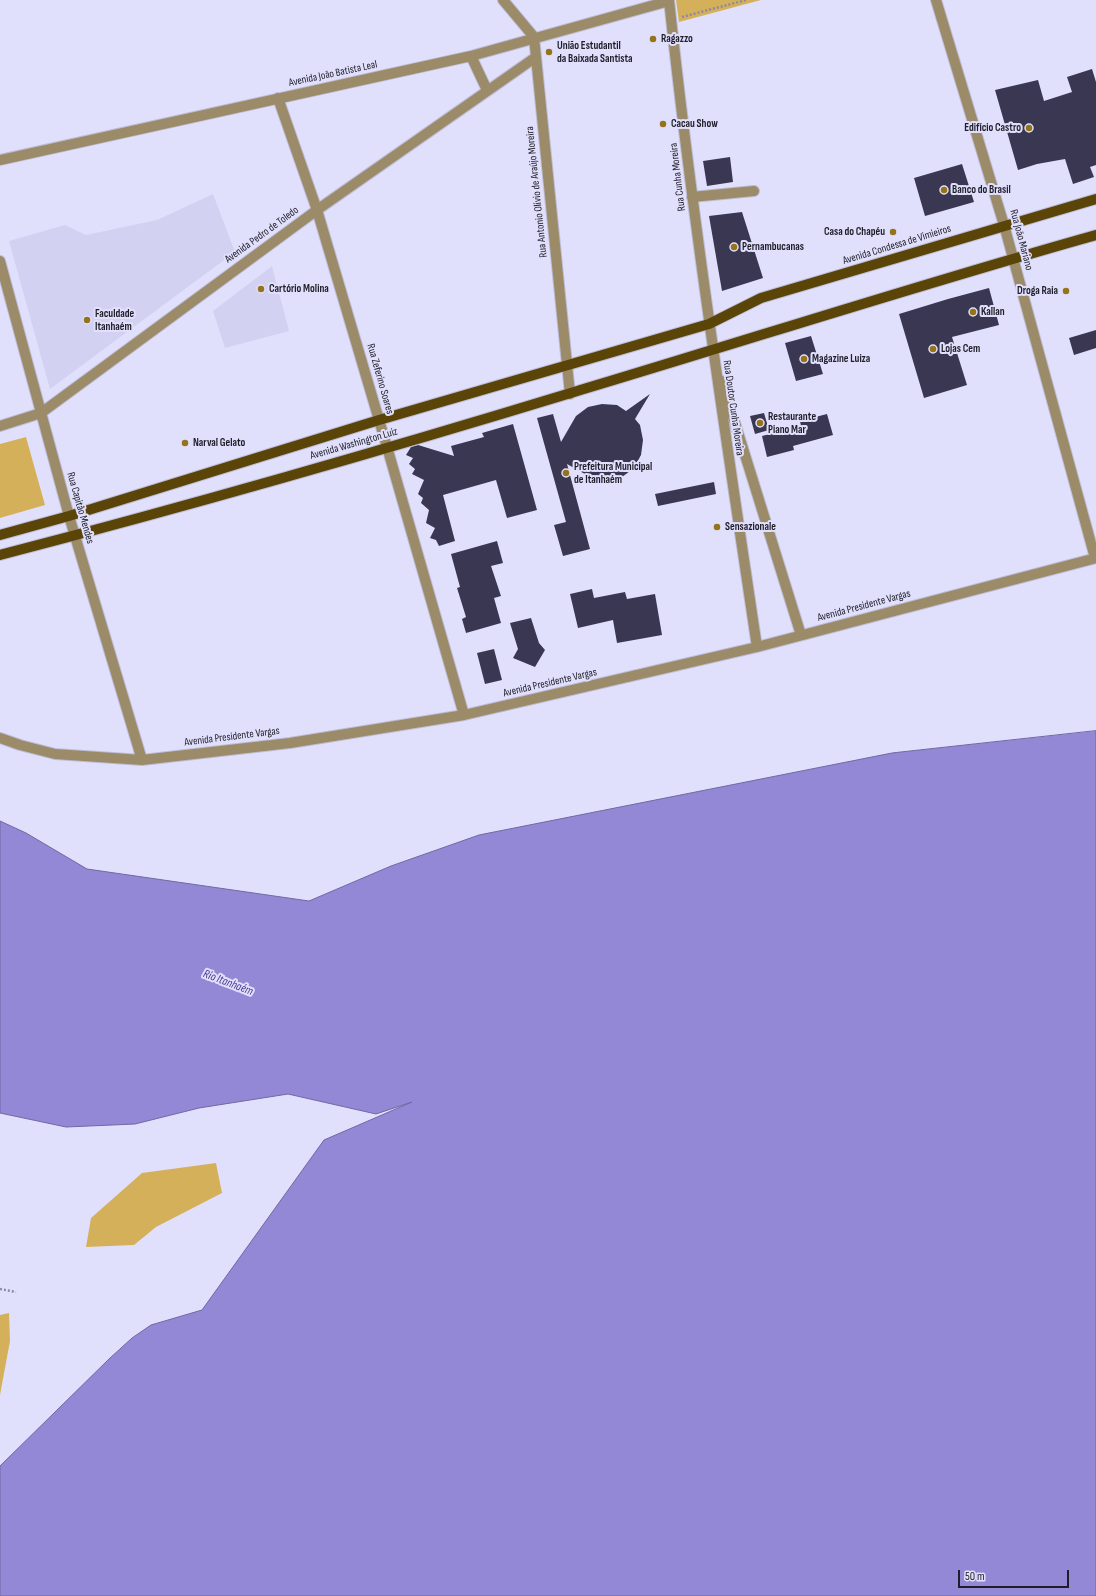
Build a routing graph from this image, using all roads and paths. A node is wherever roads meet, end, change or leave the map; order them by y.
1 (503, 0) edge
2 (669, 0) edge
3 (746, 0) edge
4 (936, 0) edge
5 (681, 11) dead end
6 (534, 37) junction
7 (471, 56) junction
8 (536, 57) junction
9 (487, 90) junction
10 (278, 98) junction
11 (0, 160) edge
12 (754, 191) dead end
13 (692, 197) junction
14 (1096, 199) edge
15 (317, 210) junction
16 (1004, 225) junction
17 (1096, 234) edge
18 (1013, 258) junction
19 (0, 261) edge
20 (709, 324) junction
21 (713, 350) junction
22 (567, 365) junction
23 (570, 394) junction
24 (41, 413) junction
25 (379, 420) junction
26 (0, 426) edge
27 (387, 448) junction
28 (69, 516) junction
29 (0, 535) edge
30 (75, 535) junction
31 (0, 555) edge
32 (1095, 558) edge
33 (801, 635) junction
34 (757, 647) junction
35 (464, 715) junction
36 (0, 738) edge
37 (142, 760) junction
38 (0, 1289) edge
39 (16, 1292) dead end

1 - 6 street
2 - 6 street, Avenida João Batista Leal
2 - 13 street, Rua Cunha Moreira
3 - 5 path
4 - 16 street, Rua João Mariano
6 - 7 street, Avenida João Batista Leal
6 - 8 street, Rua Antonio Olívio de Araújo Moreira
7 - 9 street
7 - 10 street, Avenida João Batista Leal
8 - 9 street, Avenida Pedro de Toledo
8 - 22 street, Rua Antonio Olívio de Araújo Moreira
9 - 15 street, Avenida Pedro de Toledo
10 - 11 street, Avenida João Batista Leal
10 - 15 street, Rua Zeferino Soares
12 - 13 street
13 - 20 street, Rua Cunha Moreira
14 - 16 main road, Avenida Condessa de Vimieiros
15 - 24 street, Avenida Pedro de Toledo
15 - 25 street, Rua Zeferino Soares
16 - 18 street, Rua João Mariano
16 - 20 main road, Avenida Condessa de Vimieiros
17 - 18 main road
18 - 21 main road
18 - 32 street, Rua João Mariano
19 - 24 street, Rua Capitão Mendes
20 - 21 street, Rua Cunha Moreira
20 - 22 main road, Avenida Washington Luiz
21 - 23 main road, Avenida Washington Luiz
21 - 33 street, Rua Doutor Cunha Moreira
21 - 34 street, Rua Doutor Cunha Moreira
22 - 23 street, Rua Antonio Olívio de Araújo Moreira
22 - 25 main road, Avenida Washington Luiz
23 - 27 main road, Avenida Washington Luiz
24 - 26 street, Avenida Pedro de Toledo
24 - 28 street, Rua Capitão Mendes
25 - 27 street, Rua Zeferino Soares
25 - 28 main road, Avenida Washington Luiz
27 - 30 main road, Avenida Washington Luiz
27 - 35 street, Rua Zeferino Soares
28 - 29 main road, Avenida Washington Luiz
28 - 30 street, Rua Capitão Mendes
30 - 31 main road, Avenida Washington Luiz
30 - 37 street, Rua Capitão Mendes
32 - 33 street, Avenida Presidente Vargas
33 - 34 street, Avenida Presidente Vargas
34 - 35 street, Avenida Presidente Vargas
35 - 37 street, Avenida Presidente Vargas
36 - 37 street, Avenida Presidente Vargas
38 - 39 path

